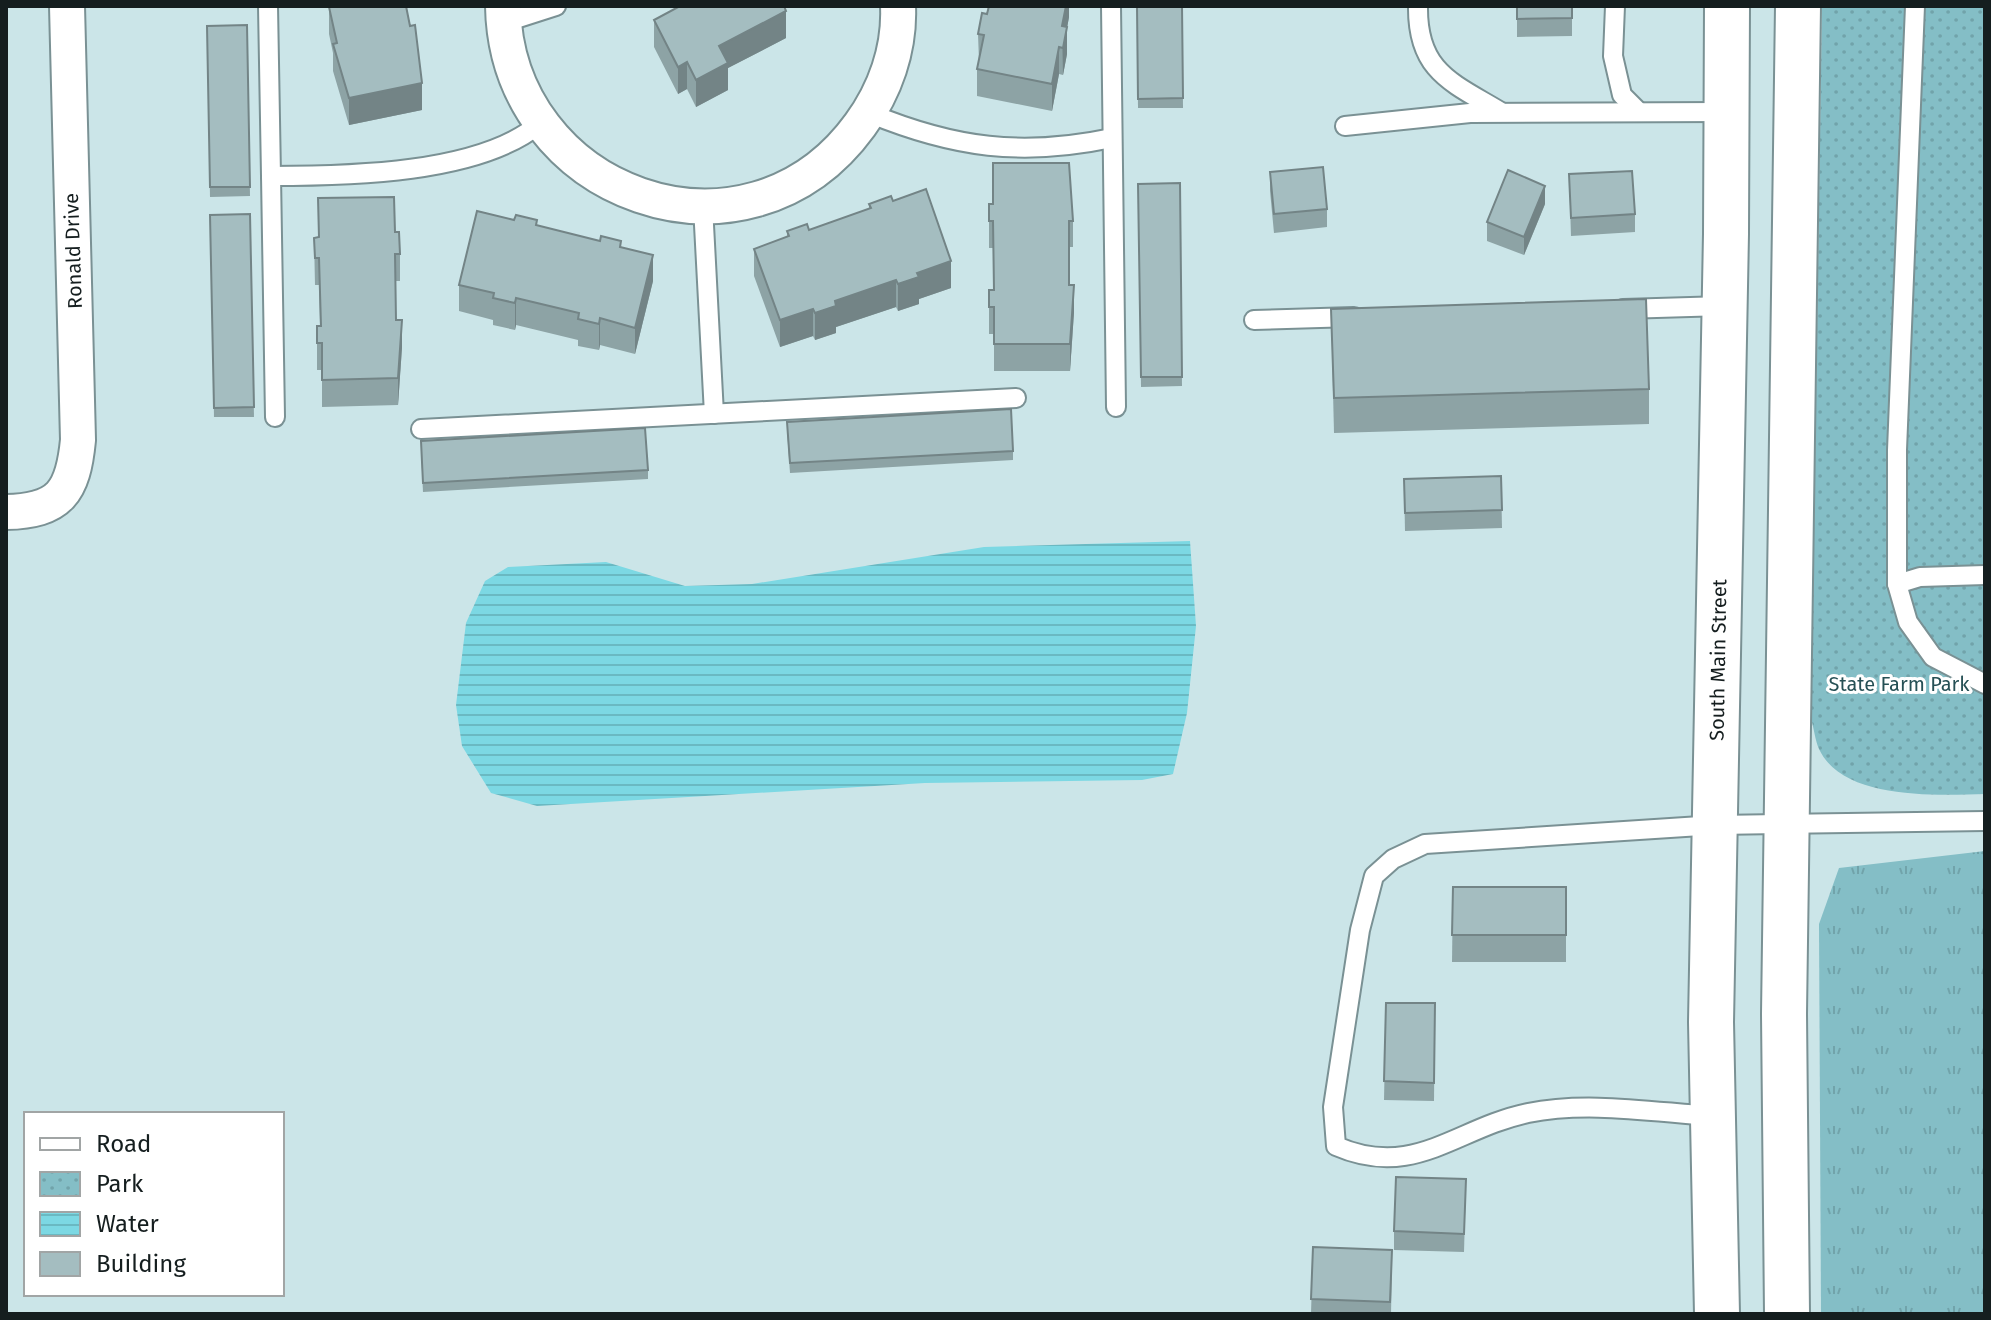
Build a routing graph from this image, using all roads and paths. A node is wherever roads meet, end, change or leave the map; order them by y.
1 (67, 6) edge
2 (268, 6) edge
3 (556, 6) edge
4 (898, 6) edge
5 (1111, 6) edge
6 (1418, 6) edge
7 (1615, 6) edge
8 (1727, 6) edge
9 (1798, 6) edge
10 (1915, 6) edge
11 (503, 15) edge
12 (1639, 112) junction
13 (1726, 112) junction
14 (869, 113) junction
15 (1503, 113) junction
16 (539, 124) junction
17 (1345, 126) dead end
18 (1112, 138) junction
19 (271, 176) junction
20 (703, 206) junction
21 (1724, 306) junction
22 (1601, 310) edge
23 (1380, 316) edge
24 (1254, 320) dead end
25 (1016, 398) dead end
26 (1116, 407) dead end
27 (714, 414) junction
28 (275, 417) dead end
29 (421, 429) dead end
30 (6, 512) edge
31 (1985, 575) edge
32 (1897, 584) junction
33 (1985, 684) edge
34 (1985, 821) edge
35 (1787, 824) junction
36 (1716, 825) junction
37 (1712, 1116) junction
38 (1717, 1314) edge
39 (1787, 1314) edge

1 - 30 street, Ronald Drive
2 - 19 lane
3 - 11 lane
4 - 14 street
5 - 18 lane
6 - 15 lane
7 - 12 lane
8 - 13 highway, South Main Street
9 - 35 highway
10 - 32 lane
11 - 16 street
12 - 13 lane
12 - 15 lane
13 - 21 highway, South Main Street
14 - 18 lane
14 - 20 street
15 - 17 lane
16 - 19 lane
16 - 20 street
18 - 26 lane
19 - 28 lane
20 - 27 lane
21 - 22 lane
21 - 36 highway, South Main Street
23 - 24 lane
25 - 27 lane
27 - 29 lane
31 - 32 lane
32 - 33 lane
34 - 35 lane
35 - 36 lane
35 - 39 highway
36 - 37 highway, South Main Street
36 - 37 lane
37 - 38 highway, South Main Street

